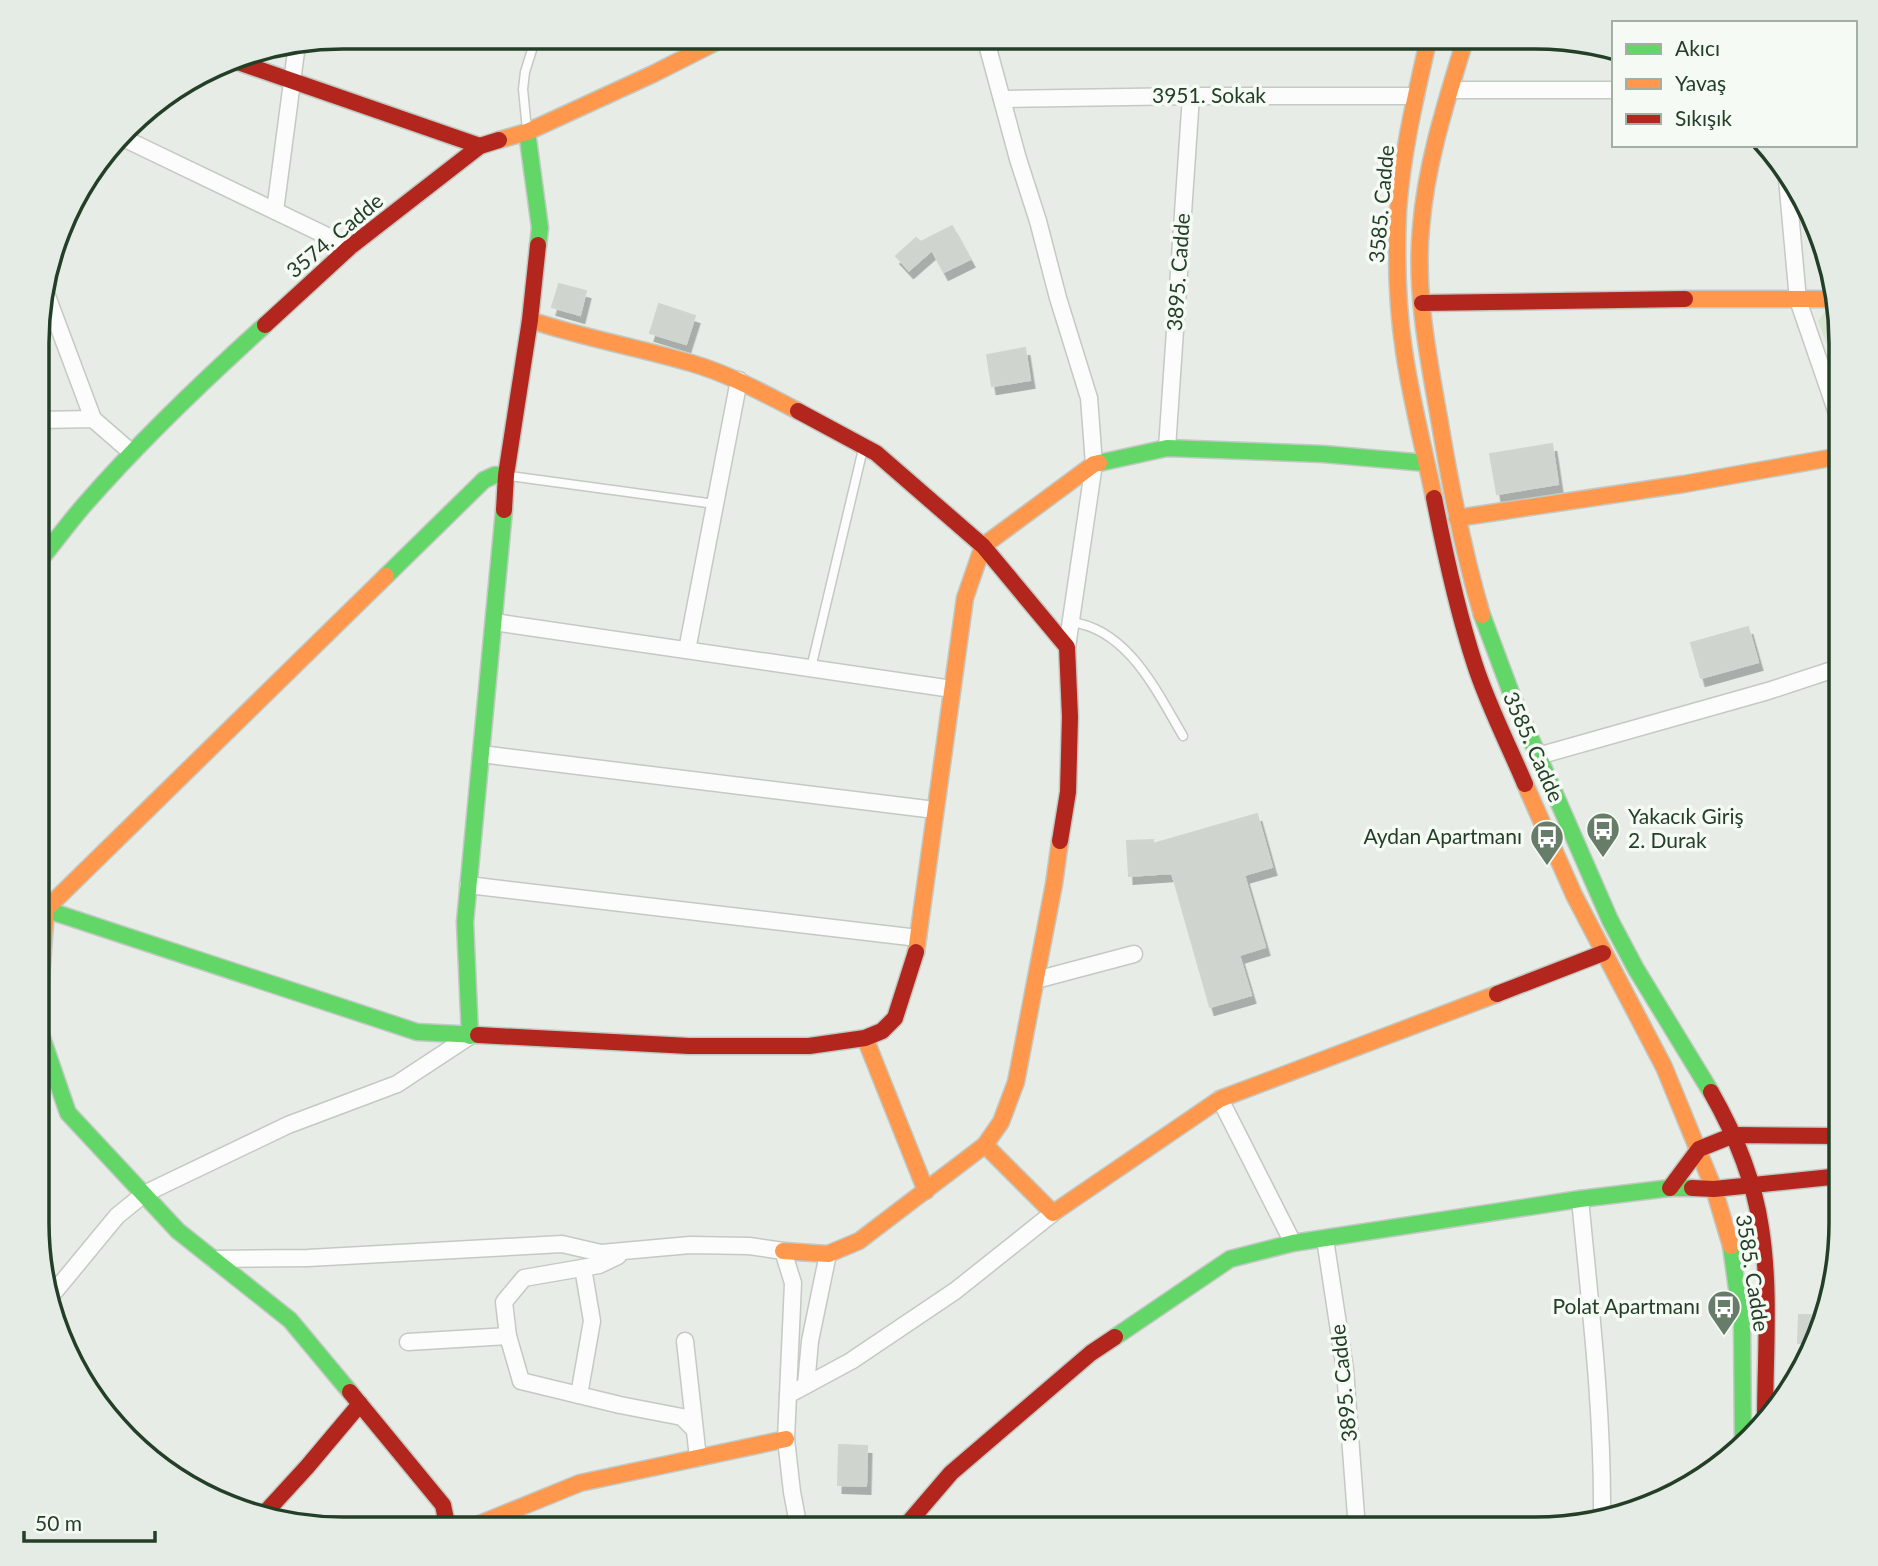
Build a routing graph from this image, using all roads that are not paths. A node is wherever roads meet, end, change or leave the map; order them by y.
1 (532, 49) edge
2 (702, 49) edge
3 (988, 49) edge
4 (1426, 49) edge
5 (1462, 49) edge
6 (296, 53) edge
7 (247, 65) edge
8 (292, 81) junction
9 (1450, 90) junction
10 (1612, 90) edge
11 (1191, 96) junction
12 (1416, 96) junction
13 (1002, 99) junction
14 (527, 132) junction
15 (129, 141) edge
16 (480, 146) junction
17 (1788, 193) edge
18 (275, 211) junction
19 (350, 247) junction
20 (1825, 299) edge
21 (1798, 300) junction
22 (1422, 303) junction
23 (52, 308) edge
24 (530, 320) junction
25 (738, 380) junction
26 (1829, 390) edge
27 (93, 419) junction
28 (49, 420) edge
29 (864, 446) junction
30 (1167, 448) junction
31 (132, 453) junction
32 (1829, 458) edge
33 (1426, 463) junction
34 (1094, 464) junction
35 (506, 475) junction
36 (715, 504) junction
37 (1457, 518) junction
38 (983, 547) junction
39 (49, 549) edge
40 (494, 622) junction
41 (1071, 622) junction
42 (1067, 647) junction
43 (687, 650) junction
44 (811, 668) junction
45 (1829, 671) edge
46 (952, 689) junction
47 (1183, 736) dead end
48 (481, 754) junction
49 (1538, 756) junction
50 (935, 810) junction
51 (468, 885) junction
52 (49, 901) edge
53 (49, 910) edge
54 (918, 938) junction
55 (1603, 953) junction
56 (1134, 954) dead end
57 (1036, 980) junction
58 (470, 1036) junction
59 (865, 1038) junction
60 (49, 1058) edge
61 (1220, 1099) junction
62 (1734, 1135) junction
63 (1829, 1136) edge
64 (985, 1145) junction
65 (1699, 1149) junction
66 (1829, 1177) edge
67 (1751, 1184) junction
68 (1670, 1188) junction
69 (1714, 1189) junction
70 (926, 1191) junction
71 (144, 1194) junction
72 (1580, 1199) junction
73 (1053, 1213) junction
74 (1325, 1239) junction
75 (1293, 1243) junction
76 (634, 1250) junction
77 (783, 1251) junction
78 (828, 1254) junction
79 (213, 1259) junction
80 (583, 1268) junction
81 (57, 1289) edge
82 (508, 1336) junction
83 (685, 1341) dead end
84 (408, 1342) dead end
85 (806, 1385) junction
86 (579, 1395) junction
87 (788, 1395) junction
88 (360, 1405) junction
89 (1765, 1406) edge
90 (694, 1429) junction
91 (1743, 1431) edge
92 (786, 1439) junction
93 (698, 1458) junction
94 (270, 1508) edge
95 (1602, 1509) edge
96 (446, 1517) edge
97 (496, 1517) edge
98 (797, 1517) edge
99 (913, 1517) edge
100 (1356, 1517) edge

1 - 14 lane
2 - 14 street, 3574. Cadde
3 - 13 street
4 - 12 street, 3585. Cadde
5 - 9 street, 3585. Cadde
6 - 8 street
7 - 8 street
8 - 16 street
8 - 18 street
9 - 10 street
9 - 22 street, 3585. Cadde
11 - 12 street, 3951. Sokak
11 - 13 street, 3951. Sokak
11 - 30 street, 3895. Cadde
12 - 33 street, 3585. Cadde
13 - 34 street
14 - 16 street, 3574. Cadde
14 - 24 street
15 - 18 street
16 - 19 street, 3574. Cadde
17 - 21 street
18 - 19 street
19 - 31 street, 3574. Cadde
20 - 21 street
21 - 22 street
21 - 26 street
22 - 37 street, 3585. Cadde
23 - 27 street
24 - 25 street
24 - 35 street
25 - 29 street
25 - 36 street
27 - 28 street
27 - 31 street
29 - 38 street
29 - 44 lane
30 - 33 street
30 - 34 street
31 - 39 street, 3574. Cadde
32 - 37 street
33 - 55 street, 3585. Cadde
34 - 38 street
34 - 41 street
35 - 36 lane
35 - 40 street
35 - 52 street
36 - 43 street
37 - 49 street, 3585. Cadde
38 - 42 street
38 - 46 street
40 - 43 street
40 - 48 street
41 - 42 street
41 - 47 lane
42 - 57 street
43 - 44 street
44 - 46 street
45 - 49 street
46 - 50 street
48 - 50 street
48 - 51 street
49 - 62 street, 3585. Cadde
50 - 54 street
51 - 54 street
51 - 58 street
53 - 58 street
54 - 59 street
55 - 61 street
55 - 65 street, 3585. Cadde
56 - 57 street
57 - 64 street
58 - 59 street
58 - 71 street
59 - 70 street
60 - 71 street
61 - 73 street
61 - 75 street
62 - 63 street
62 - 65 street
62 - 67 street, 3585. Cadde
64 - 70 street
64 - 73 street
65 - 68 street
65 - 69 street, 3585. Cadde
66 - 67 street
67 - 69 street
67 - 89 street, 3585. Cadde
68 - 69 street
68 - 72 street
69 - 91 street, 3585. Cadde
70 - 78 street
71 - 79 street
71 - 81 street
72 - 74 street
72 - 95 street
73 - 85 street
74 - 75 street
74 - 100 street, 3895. Cadde
75 - 99 street
76 - 77 street
76 - 79 street
76 - 80 street
77 - 78 street
77 - 87 street
78 - 85 street
79 - 88 street
80 - 82 street
80 - 86 street
82 - 84 street
82 - 86 street
83 - 90 street
85 - 87 street
86 - 90 street
87 - 92 street
88 - 94 street
88 - 96 street
90 - 93 street
92 - 93 street
92 - 98 street
93 - 97 street

